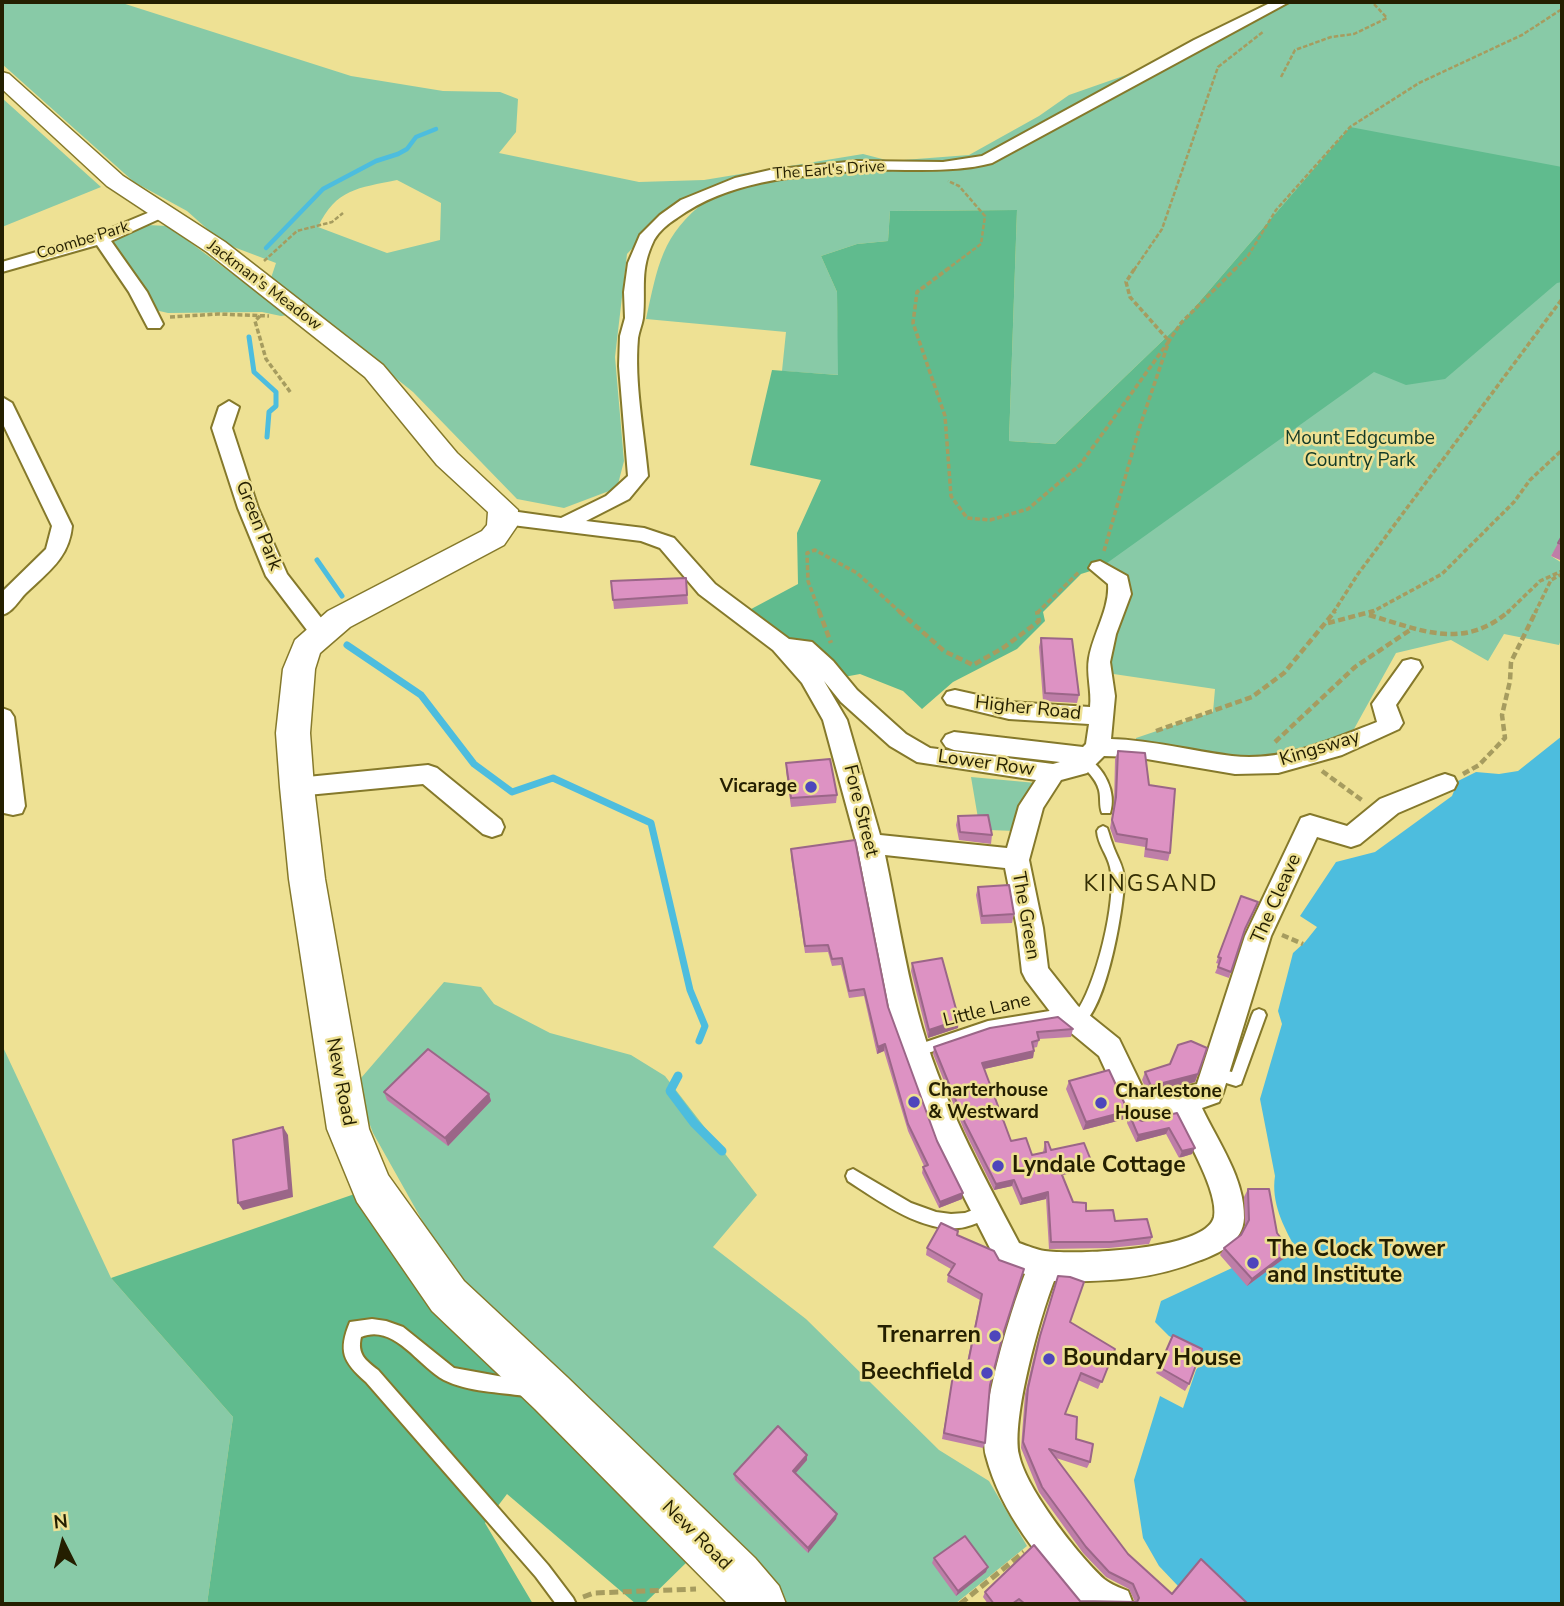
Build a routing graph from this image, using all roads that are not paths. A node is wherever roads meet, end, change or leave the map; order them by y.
1 (1282, 2) edge
2 (2, 78) edge
3 (162, 212) junction
4 (101, 239) junction
5 (2, 267) edge
6 (152, 321) road end
7 (2, 403) edge
8 (229, 407) dead end
9 (504, 516) junction
10 (562, 526) junction
11 (1100, 567) road end
12 (2, 608) edge
13 (321, 634) junction
14 (781, 644) junction
15 (1411, 667) dead end
16 (956, 698) dead end
17 (1101, 716) junction
18 (2, 717) edge
19 (954, 741) dead end
20 (1091, 755) junction
21 (1053, 774) junction
22 (1445, 783) road end
23 (298, 788) junction
24 (1106, 810) dead end
25 (16, 811) edge
26 (492, 827) dead end
27 (1103, 831) dead end
28 (870, 845) junction
29 (1016, 860) junction
30 (1259, 1015) dead end
31 (1072, 1018) junction
32 (916, 1051) junction
33 (1215, 1074) junction
34 (1184, 1102) junction
35 (853, 1175) dead end
36 (986, 1212) junction
37 (1044, 1266) junction
38 (551, 1393) junction
39 (567, 1604) edge
40 (761, 1604) edge
41 (1115, 1604) edge

1 - 10 street, The Earl's Drive
2 - 3 street, Jackman's Meadow
3 - 4 street, Coombe Park
3 - 9 street, Jackman's Meadow
4 - 5 street, Coombe Park
4 - 6 street
7 - 12 street
8 - 13 street, Green Park
9 - 10 street, Fore Street
9 - 13 street, New Road
10 - 14 street, Fore Street
11 - 17 street
13 - 23 street, New Road
14 - 21 street, Lower Row
14 - 28 street, Fore Street
15 - 20 street, Kingsway
16 - 17 street, Higher Road
17 - 20 street
18 - 25 street
19 - 20 street, Kingsway
20 - 21 street, Lower Row
20 - 24 lane
21 - 29 street, The Green
22 - 33 street, The Cleave
23 - 26 street
23 - 38 street, New Road
27 - 31 lane
28 - 29 street
28 - 32 street, Fore Street
29 - 31 street, The Green
30 - 33 lane
31 - 32 lane, Little Lane
31 - 34 street, The Green
32 - 36 street, Fore Street
33 - 34 street, The Cleave
34 - 37 street, Fore Street
35 - 36 lane
36 - 37 street, Fore Street
37 - 41 street
38 - 39 lane
38 - 40 street, New Road

